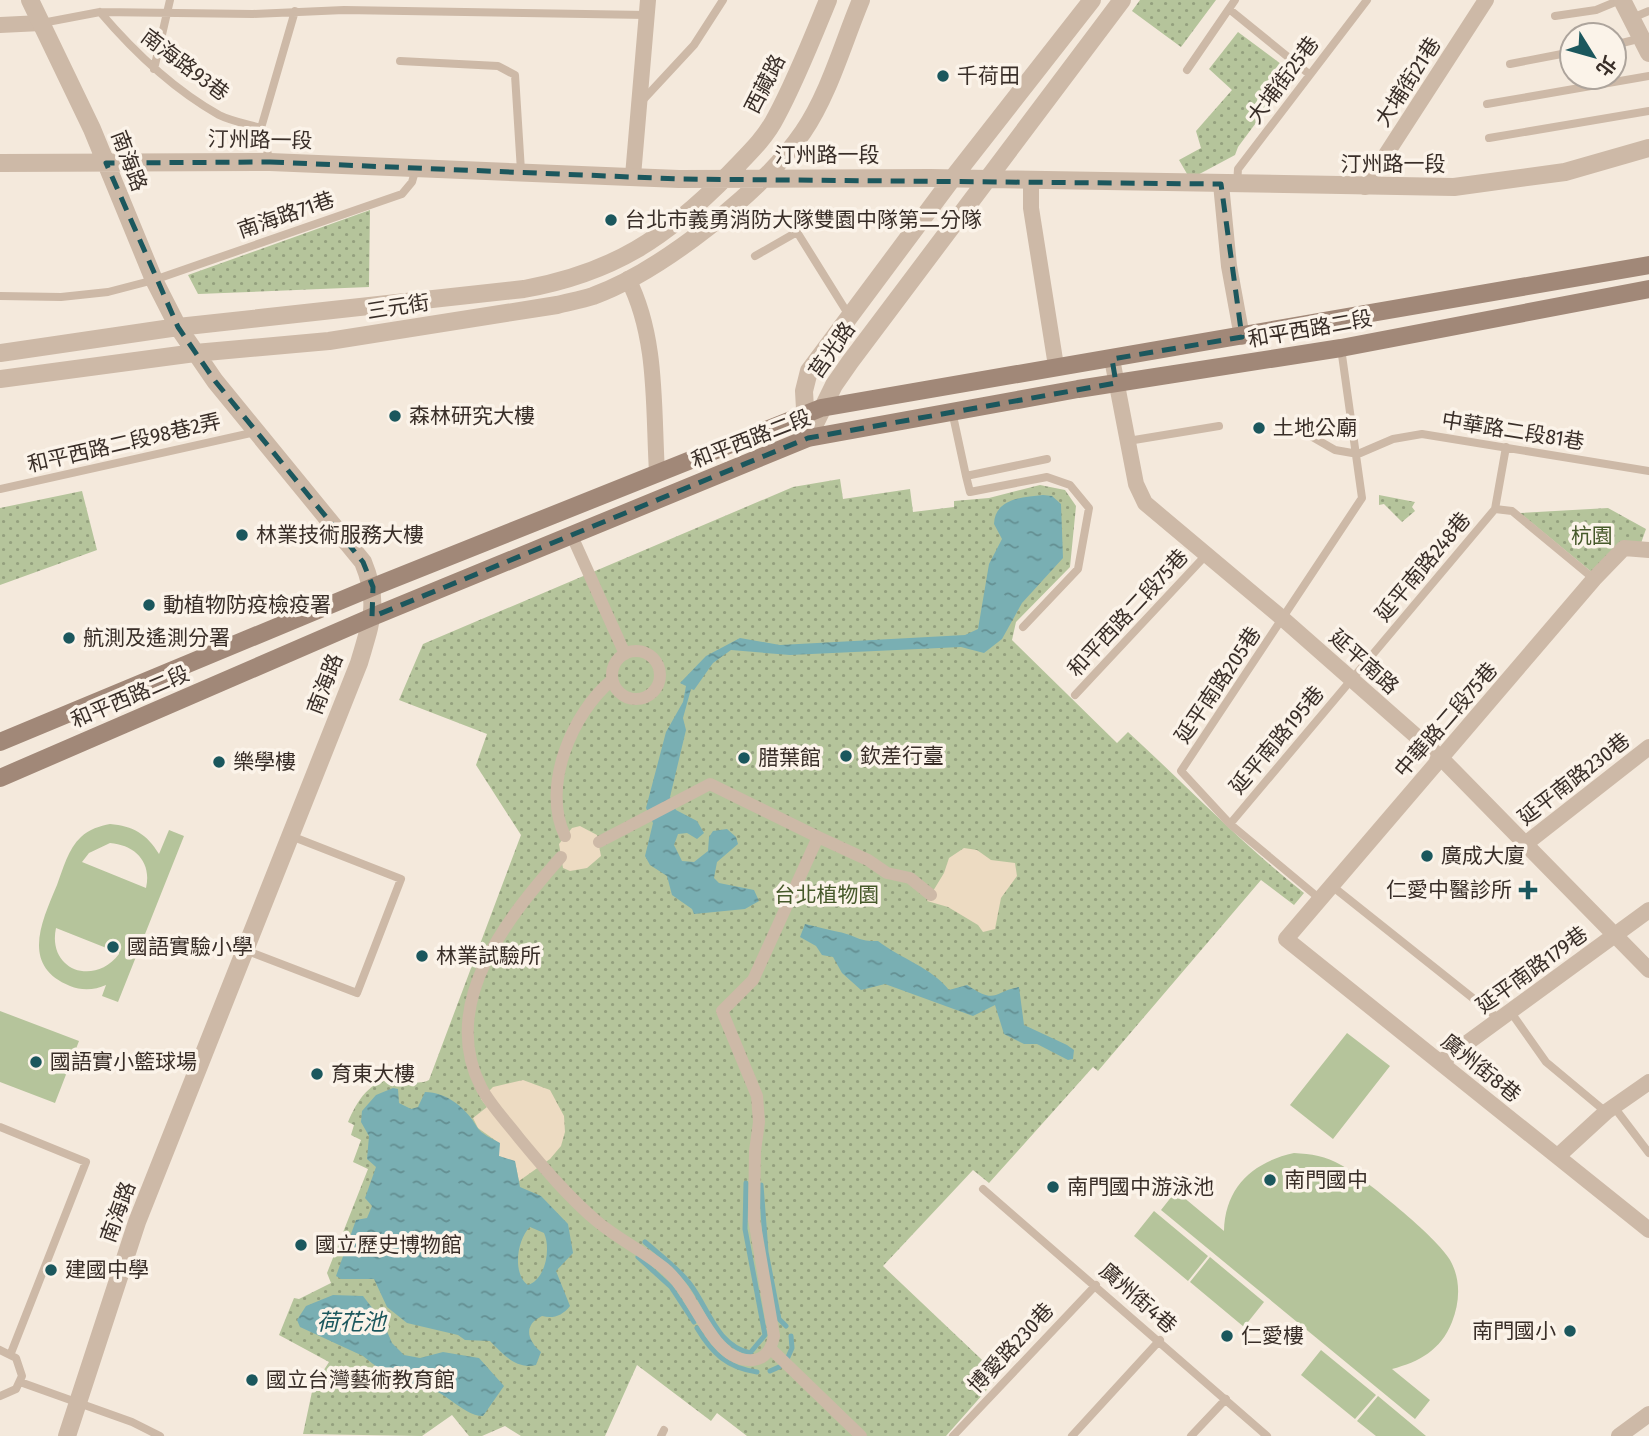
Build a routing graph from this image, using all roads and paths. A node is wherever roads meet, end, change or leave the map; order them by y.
1 (30, 0) edge
2 (170, 0) edge
3 (723, 0) edge
4 (828, 0) edge
5 (861, 0) edge
6 (1092, 0) edge
7 (1122, 0) edge
8 (1236, 0) edge
9 (1367, 0) edge
10 (1486, 0) edge
11 (1621, 0) edge
12 (647, 8) edge
13 (1229, 9) junction
14 (168, 11) junction
15 (295, 11) junction
16 (1649, 11) edge
17 (100, 12) junction
18 (1555, 16) dead end
19 (1632, 19) junction
20 (41, 23) junction
21 (0, 25) edge
22 (1628, 45) edge
23 (1646, 46) edge
24 (1558, 55) edge
25 (400, 61) dead end
26 (1510, 64) dead end
27 (154, 69) junction
28 (1187, 70) dead end
29 (1309, 74) junction
30 (1649, 76) edge
31 (640, 103) junction
32 (1487, 104) dead end
33 (1649, 111) edge
34 (261, 128) junction
35 (1489, 138) dead end
36 (1649, 148) edge
37 (270, 162) junction
38 (0, 163) edge
39 (106, 163) junction
40 (416, 168) junction
41 (521, 172) junction
42 (633, 176) junction
43 (766, 177) junction
44 (725, 178) junction
45 (952, 179) junction
46 (985, 180) junction
47 (1031, 180) junction
48 (1229, 184) junction
49 (1365, 187) junction
50 (755, 256) dead end
51 (1649, 265) edge
52 (153, 279) junction
53 (628, 279) junction
54 (1649, 289) edge
55 (0, 296) edge
56 (850, 317) junction
57 (178, 327) junction
58 (1242, 337) junction
59 (1340, 348) junction
60 (0, 353) edge
61 (195, 353) junction
62 (1112, 359) junction
63 (1056, 366) junction
64 (0, 379) edge
65 (1116, 383) junction
66 (821, 408) junction
67 (952, 411) junction
68 (802, 414) junction
69 (1219, 426) dead end
70 (1295, 428) dead end
71 (256, 432) junction
72 (808, 438) junction
73 (1128, 441) junction
74 (1506, 447) junction
75 (1358, 454) junction
76 (1047, 459) dead end
77 (1649, 471) edge
78 (657, 472) junction
79 (966, 476) junction
80 (0, 489) edge
81 (1495, 509) junction
82 (572, 536) junction
83 (1649, 550) edge
84 (1206, 555) junction
85 (1594, 579) junction
86 (373, 587) junction
87 (372, 617) junction
88 (1282, 618) junction
89 (1023, 627) dead end
90 (625, 654) junction
91 (1352, 678) junction
92 (612, 680) junction
93 (1075, 695) dead end
94 (0, 742) edge
95 (1649, 747) edge
96 (1441, 758) junction
97 (0, 778) edge
98 (1230, 824) junction
99 (290, 836) junction
100 (565, 836) dead end
101 (818, 837) junction
102 (599, 842) dead end
103 (1524, 845) junction
104 (561, 857) dead end
105 (1332, 886) junction
106 (931, 895) dead end
107 (1320, 899) junction
108 (1649, 910) edge
109 (1615, 937) junction
110 (1286, 939) joint
111 (245, 950) junction
112 (1649, 970) edge
113 (1504, 1015) junction
114 (1441, 1062) junction
115 (1649, 1082) edge
116 (1610, 1110) junction
117 (0, 1127) edge
118 (1649, 1153) edge
119 (1558, 1156) junction
120 (983, 1189) dead end
121 (1648, 1226) edge
122 (1096, 1285) junction
123 (1160, 1340) junction
124 (0, 1350) edge
125 (772, 1350) junction
126 (11, 1353) junction
127 (20, 1382) junction
128 (0, 1396) edge
129 (1226, 1399) junction
130 (79, 1405) junction
131 (1649, 1414) edge
132 (67, 1436) edge
133 (160, 1436) edge
134 (861, 1436) edge
135 (953, 1436) edge
136 (1072, 1436) edge
137 (1191, 1436) edge
138 (1267, 1436) edge
139 (1619, 1436) edge

1 - 20 street, 南海路
2 - 14 lane
3 - 31 lane
4 - 44 street, 西藏路
5 - 43 street
6 - 45 street, 莒光路
7 - 46 street, 莒光路
8 - 13 lane
9 - 29 lane, 大埔街25巷
10 - 49 street, 大埔街21巷
11 - 18 lane
11 - 19 street
12 - 15 lane
12 - 31 street
13 - 28 lane
13 - 29 lane
14 - 15 lane
14 - 17 lane
14 - 27 lane
15 - 34 lane
16 - 19 lane
17 - 20 lane
17 - 27 lane, 南海路93巷
19 - 23 street
20 - 21 street
20 - 39 street, 南海路
22 - 23 lane
24 - 26 lane
25 - 41 lane
27 - 34 lane, 南海路93巷
29 - 48 lane, 大埔街25巷
30 - 32 lane
31 - 42 street
33 - 35 lane
34 - 37 lane
36 - 49 street, 汀州路一段
37 - 39 street, 汀州路一段
37 - 40 street, 汀州路一段
38 - 39 street, 汀州路一段
39 - 52 street, 南海路
40 - 41 street, 汀州路一段
40 - 52 lane, 南海路71巷
41 - 42 street, 汀州路一段
42 - 44 street, 汀州路一段
43 - 44 street, 汀州路一段
43 - 45 street, 汀州路一段
43 - 53 street, 三元街
44 - 57 street, 三元街
45 - 46 street, 汀州路一段
45 - 56 street, 莒光路
46 - 47 street, 汀州路一段
46 - 66 street, 莒光路
47 - 48 street, 汀州路一段
47 - 63 street
48 - 49 street, 汀州路一段
48 - 58 street
50 - 56 lane
51 - 58 main road, 和平西路二段
52 - 55 lane, 南海路71巷
52 - 57 street, 南海路
53 - 61 street, 三元街
53 - 78 street
54 - 59 main road, 和平西路二段
56 - 68 street, 莒光路
57 - 60 street, 三元街
57 - 61 street, 南海路
58 - 62 main road, 和平西路二段
59 - 65 main road, 和平西路二段
59 - 75 lane, 延平南路205巷
61 - 64 street, 三元街
61 - 71 street, 南海路
62 - 63 main road, 和平西路二段
62 - 65 street, 延平南路
63 - 66 main road, 和平西路二段
65 - 67 main road, 和平西路二段
65 - 73 street, 延平南路
66 - 68 main road, 和平西路二段
66 - 72 street, 莒光路
67 - 72 main road, 和平西路二段
67 - 79 lane
68 - 72 street, 莒光路
68 - 78 main road, 和平西路二段
69 - 73 lane
70 - 75 lane
71 - 80 lane, 和平西路二段98巷2弄
71 - 86 street, 南海路
72 - 82 main road, 和平西路二段
73 - 84 street, 延平南路
74 - 75 lane, 中華路二段81巷
74 - 77 lane, 中華路二段81巷
74 - 81 lane
75 - 88 lane, 延平南路205巷
76 - 79 lane
78 - 86 main road, 和平西路二段
79 - 89 lane
81 - 85 lane, 延平南路248巷
81 - 91 lane, 延平南路248巷
82 - 87 main road, 和平西路二段
82 - 90 street
83 - 85 street, 中華路二段75巷
84 - 88 street, 延平南路
84 - 93 lane, 和平西路二段75巷
85 - 96 street, 中華路二段75巷
86 - 87 street, 南海路
86 - 94 main road, 和平西路二段
87 - 97 main road, 和平西路二段
87 - 99 street, 南海路
88 - 91 street, 延平南路
88 - 98 lane, 延平南路205巷
90 - 92 street
90 - 92 street
91 - 96 street, 延平南路
91 - 98 lane, 延平南路195巷
92 - 100 street
95 - 103 street, 延平南路230巷
96 - 103 street, 延平南路
96 - 105 street, 中華路二段75巷
98 - 107 lane
99 - 111 street, 南海路
99 - 111 lane
101 - 102 street
101 - 106 street
101 - 125 street
103 - 109 street, 延平南路
104 - 125 street
105 - 107 street, 中華路二段75巷
105 - 113 lane
107 - 110 street, 中華路二段75巷
108 - 109 street, 延平南路179巷
109 - 112 street, 延平南路
109 - 113 street, 延平南路179巷
110 - 114 street, 廣州街8巷
111 - 130 street, 南海路
113 - 114 street, 延平南路179巷
113 - 116 lane
114 - 119 street, 廣州街8巷
115 - 116 street
116 - 118 lane
116 - 119 street
117 - 126 lane
119 - 121 street, 廣州街8巷
120 - 122 lane, 廣州街4巷
122 - 123 lane, 廣州街4巷
122 - 135 lane, 博愛路230巷
123 - 129 lane, 廣州街4巷
123 - 136 lane
124 - 126 lane
125 - 134 street
126 - 127 lane
127 - 128 lane
127 - 130 lane
129 - 137 lane
129 - 138 lane, 廣州街4巷
130 - 132 street, 南海路
130 - 133 lane
131 - 139 street

